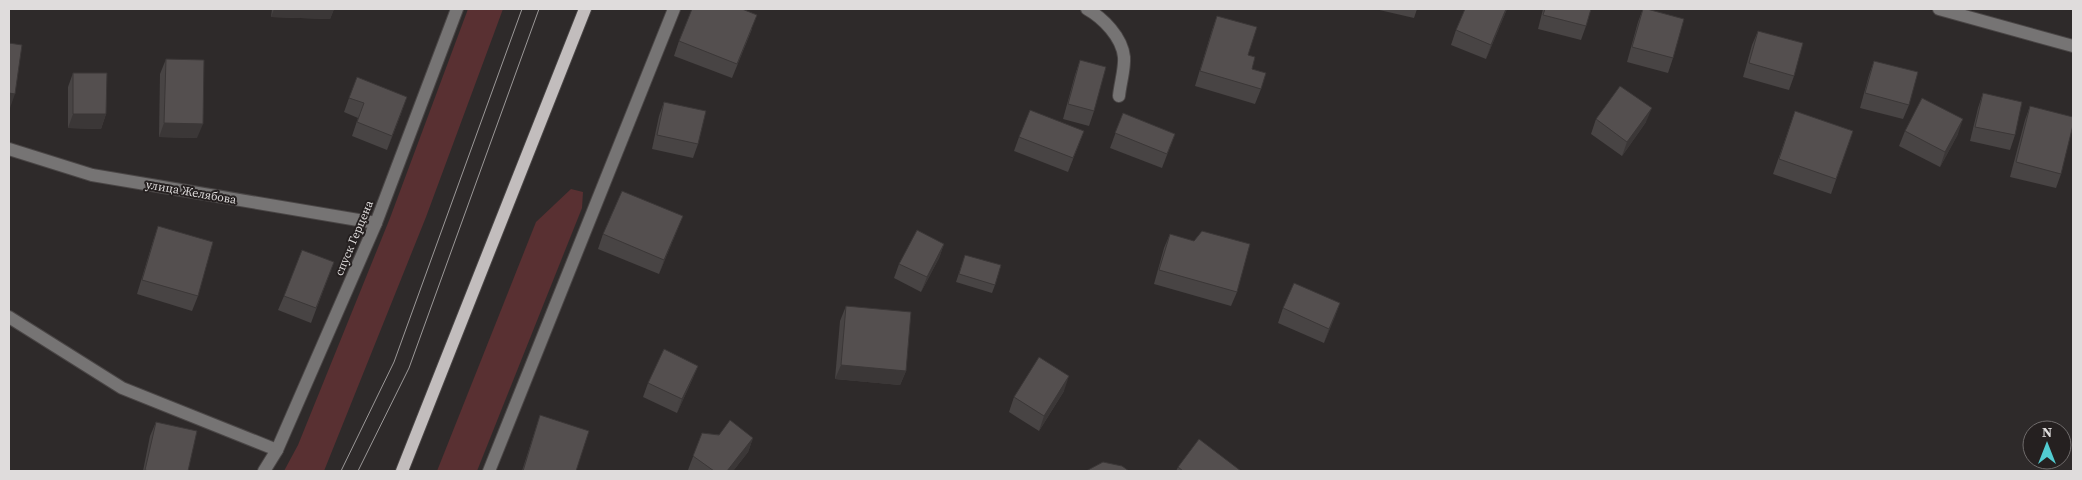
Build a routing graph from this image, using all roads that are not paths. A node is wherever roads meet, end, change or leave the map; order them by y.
1 (457, 9) edge
2 (585, 9) edge
3 (674, 9) edge
4 (1087, 9) edge
5 (1939, 9) edge
6 (2073, 46) edge
7 (1119, 96) dead end
8 (9, 150) edge
9 (376, 224) junction
10 (9, 318) edge
11 (277, 450) junction
12 (264, 471) edge
13 (402, 471) edge
14 (489, 471) edge

1 - 9 street, спуск Герцена
2 - 13 main road
3 - 14 street
4 - 7 street
5 - 6 street
8 - 9 street, улица Желябова
9 - 11 street, спуск Герцена
10 - 11 street
11 - 12 street, спуск Герцена

